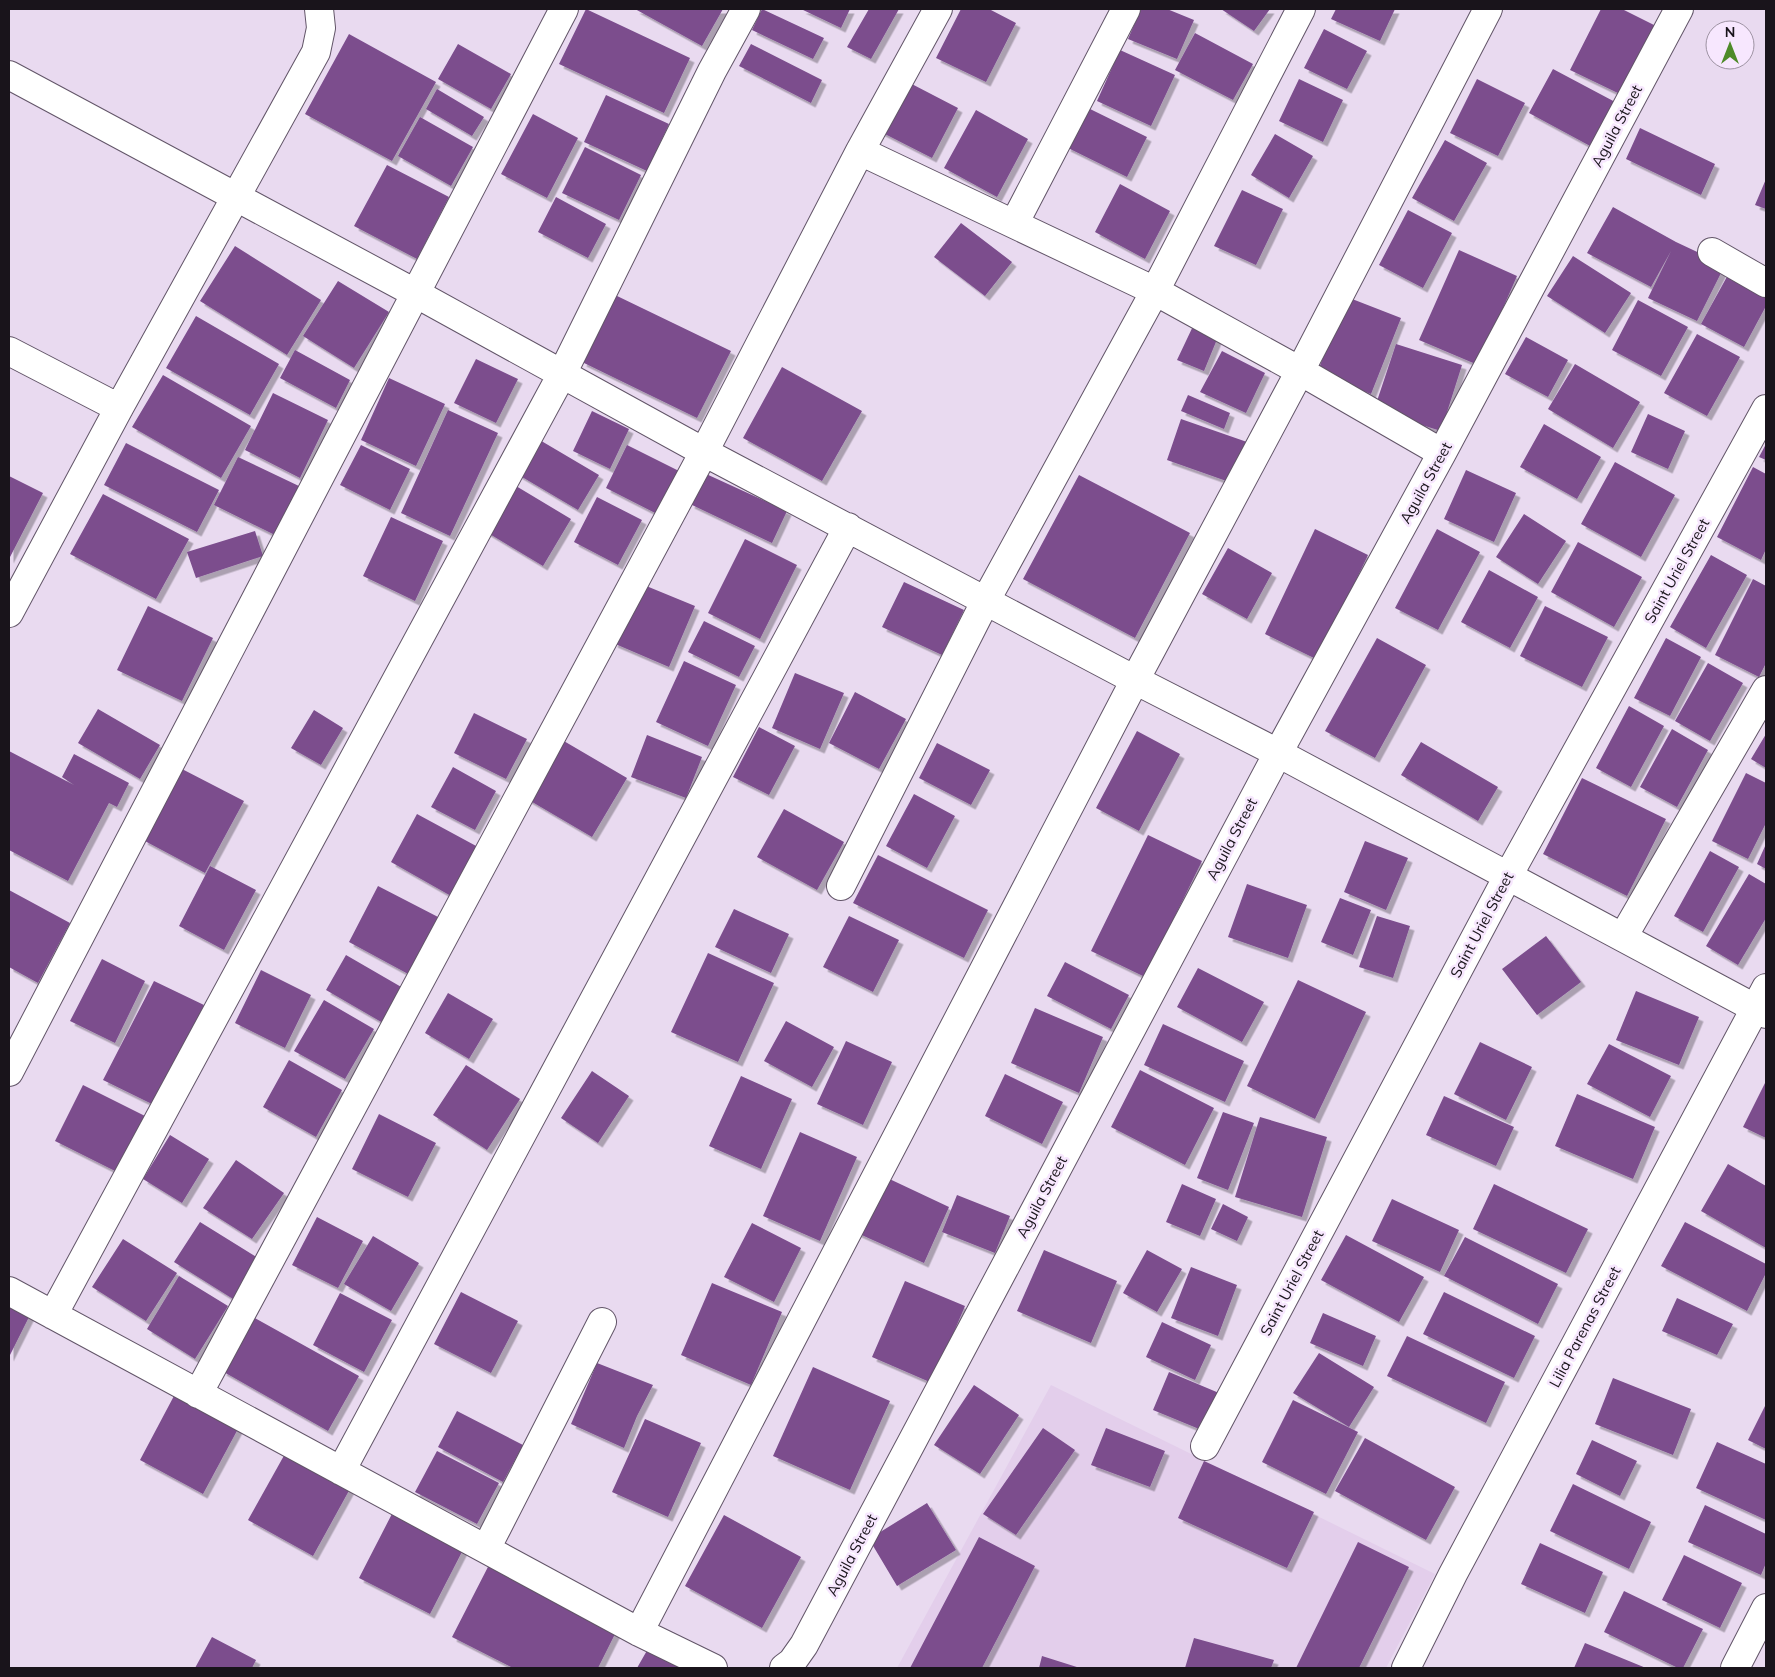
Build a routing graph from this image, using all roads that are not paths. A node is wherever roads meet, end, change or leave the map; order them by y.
1 (319, 9) edge
2 (564, 9) edge
3 (746, 9) edge
4 (938, 9) edge
5 (1126, 9) edge
6 (1301, 9) edge
7 (1488, 9) edge
8 (1679, 9) edge
9 (9, 75) edge
10 (860, 151) junction
11 (235, 196) junction
12 (1014, 224) junction
13 (1712, 252) dead end
14 (1766, 283) edge
15 (1155, 291) junction
16 (415, 293) junction
17 (9, 351) edge
18 (1300, 370) junction
19 (562, 374) junction
20 (119, 408) junction
21 (1766, 409) edge
22 (704, 452) junction
23 (1442, 453) junction
24 (848, 527) junction
25 (986, 600) junction
26 (9, 614) edge
27 (1135, 680) junction
28 (1766, 690) edge
29 (1278, 753) junction
30 (1508, 876) junction
31 (841, 886) dead end
32 (1623, 937) junction
33 (1763, 1003) edge
34 (9, 1072) edge
35 (9, 1291) edge
36 (52, 1315) junction
37 (602, 1322) dead end
38 (198, 1394) junction
39 (1205, 1446) dead end
40 (341, 1471) junction
41 (486, 1549) junction
42 (1766, 1608) edge
43 (640, 1632) junction
44 (713, 1668) edge
45 (784, 1668) edge
46 (1406, 1668) edge
47 (1735, 1668) edge

1 - 11 street
2 - 16 street
3 - 19 street
4 - 10 street
5 - 12 street
6 - 15 street
7 - 18 street
8 - 23 street, Aguila Street
9 - 11 street
10 - 12 street
10 - 22 street
11 - 16 street
11 - 20 street
12 - 15 street
13 - 14 street
15 - 18 street
15 - 25 street
16 - 19 street
16 - 34 street
17 - 20 street
18 - 23 street
18 - 27 street
19 - 22 street
19 - 36 street
20 - 26 street
21 - 30 street, Saint Uriel Street
22 - 24 street
22 - 38 street
23 - 29 street, Aguila Street
24 - 25 street
24 - 40 street
25 - 27 street
25 - 31 street
27 - 29 street
27 - 43 street
28 - 32 street
29 - 30 street
29 - 45 street, Aguila Street
30 - 32 street
30 - 39 street, Saint Uriel Street
32 - 33 street
33 - 46 street, Lilia Parenas Street
35 - 36 street
36 - 38 street
37 - 41 street
38 - 40 street
40 - 41 street
41 - 43 street
42 - 47 street
43 - 44 street

